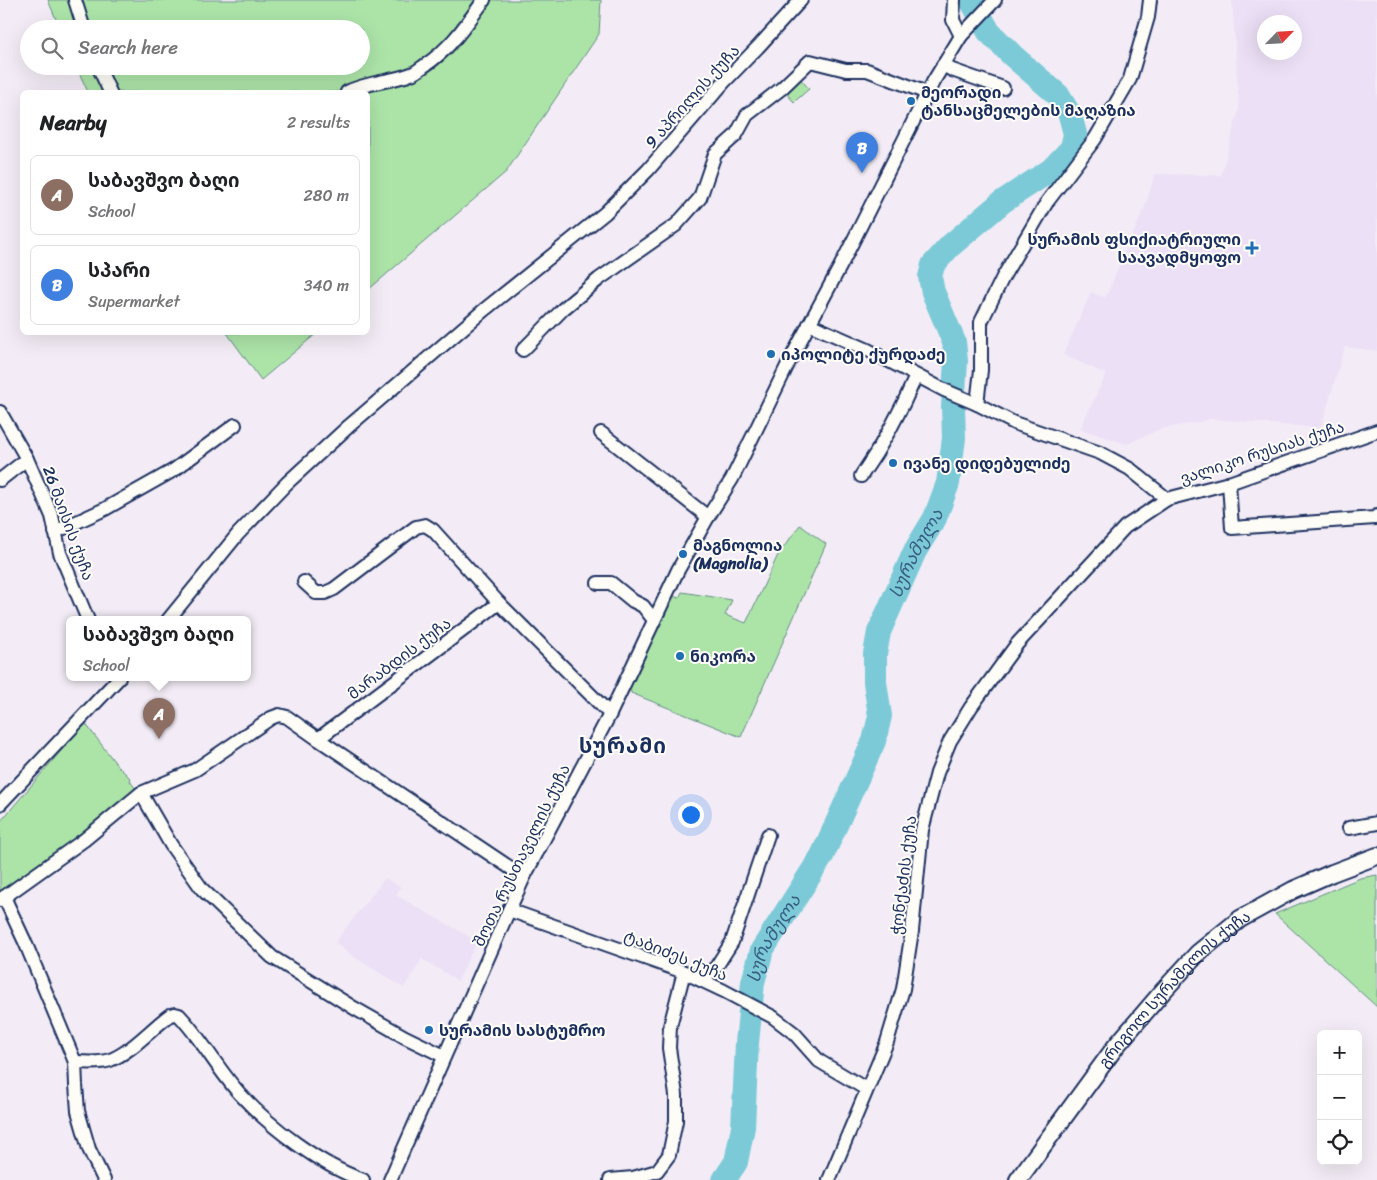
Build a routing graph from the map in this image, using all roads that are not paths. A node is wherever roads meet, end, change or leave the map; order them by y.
1 (75, 0) edge
2 (484, 0) edge
3 (801, 0) edge
4 (954, 0) edge
5 (1150, 0) edge
6 (991, 4) edge
7 (81, 20) edge
8 (961, 36) junction
9 (942, 65) junction
10 (102, 75) edge
11 (1003, 88) dead end
12 (109, 90) edge
13 (352, 90) edge
14 (927, 94) junction
15 (809, 324) junction
16 (524, 350) dead end
17 (916, 376) junction
18 (974, 402) junction
19 (0, 412) edge
20 (235, 425) dead end
21 (1377, 431) edge
22 (601, 432) dead end
23 (27, 459) junction
24 (860, 476) dead end
25 (0, 480) edge
26 (1229, 483) junction
27 (1167, 499) junction
28 (1377, 516) edge
29 (708, 517) junction
30 (55, 532) junction
31 (304, 582) dead end
32 (598, 583) dead end
33 (499, 603) junction
34 (86, 616) edge
35 (171, 616) edge
36 (654, 620) junction
37 (115, 681) edge
38 (610, 714) junction
39 (318, 739) junction
40 (141, 793) junction
41 (0, 804) edge
42 (1377, 822) edge
43 (1349, 828) dead end
44 (768, 835) dead end
45 (1377, 856) edge
46 (524, 877) junction
47 (2, 898) edge
48 (509, 910) junction
49 (684, 972) junction
50 (701, 980) junction
51 (444, 1056) junction
52 (75, 1062) junction
53 (866, 1090) junction
54 (659, 1176) edge
55 (104, 1180) edge
56 (363, 1180) edge
57 (390, 1180) edge
58 (610, 1180) edge
59 (829, 1180) edge
60 (1018, 1180) edge

1 - 7 street
2 - 13 street
3 - 35 street, 9 აპრილის ქუჩა
4 - 8 street
5 - 18 street
6 - 8 street, შოთა რუსთაველის ქუჩა
8 - 9 street, შოთა რუსთაველის ქუჩა
9 - 11 street
9 - 14 street, შოთა რუსთაველის ქუჩა
10 - 12 street
14 - 15 street, შოთა რუსთაველის ქუჩა
14 - 16 street
15 - 17 street, ვალიკო რუსიას ქუჩა
15 - 29 street, შოთა რუსთაველის ქუჩა
17 - 18 street, ვალიკო რუსიას ქუჩა
17 - 24 street
18 - 27 street, ვალიკო რუსიას ქუჩა
19 - 23 street, 26 მაისის ქუჩა
20 - 30 street
21 - 26 street, ვალიკო რუსიას ქუჩა
22 - 29 street
23 - 25 street
23 - 30 street, 26 მაისის ქუჩა
26 - 27 street, ვალიკო რუსიას ქუჩა
26 - 28 street
27 - 53 street, ჭონქაძის ქუჩა
29 - 36 street, შოთა რუსთაველის ქუჩა
30 - 34 street, 26 მაისის ქუჩა
31 - 33 street
32 - 36 street
33 - 38 street
33 - 39 street, მარაბდის ქუჩა
36 - 38 street, შოთა რუსთაველის ქუჩა
37 - 41 street
38 - 46 street, შოთა რუსთაველის ქუჩა
39 - 40 street
39 - 46 street
40 - 47 street
40 - 51 street
42 - 43 street
44 - 50 street
45 - 60 main road, გრიგოლ სურამელის ქუჩა
46 - 48 street, შოთა რუსთაველის ქუჩა
47 - 52 street
48 - 49 street, ტაბიძეს ქუჩა
48 - 51 street, შოთა რუსთაველის ქუჩა
49 - 50 street, ტაბიძეს ქუჩა
49 - 54 street
50 - 53 street, ტაბიძეს ქუჩა
51 - 57 street, შოთა რუსთაველის ქუჩა
52 - 55 street
52 - 56 street
53 - 59 street, ჭონქაძის ქუჩა
54 - 58 street

